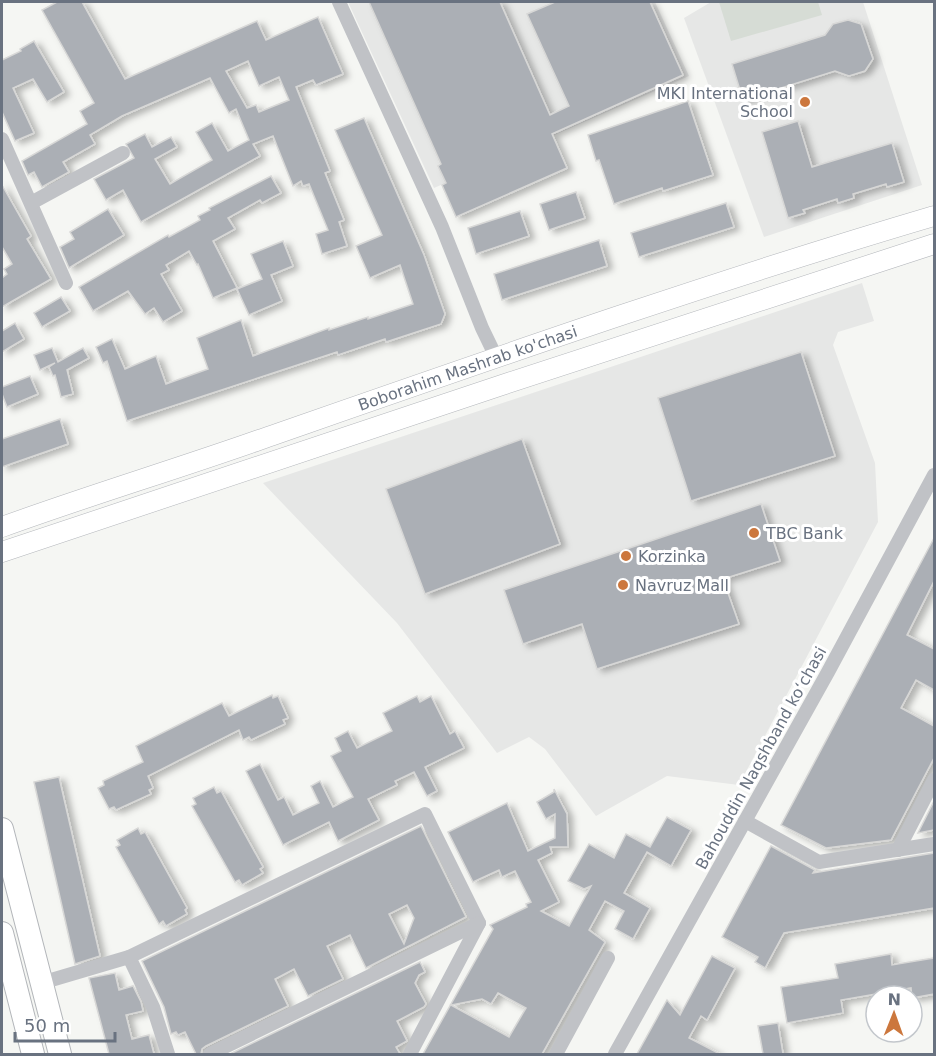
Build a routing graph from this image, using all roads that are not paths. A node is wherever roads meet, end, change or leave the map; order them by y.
1 (339, 2) edge
2 (2, 139) edge
3 (123, 153) dead end
4 (31, 203) junction
5 (934, 216) edge
6 (934, 244) edge
7 (66, 283) dead end
8 (496, 357) junction
9 (391, 394) junction
10 (400, 420) junction
11 (934, 475) edge
12 (2, 526) edge
13 (2, 552) edge
14 (934, 780) edge
15 (745, 822) junction
16 (2, 829) edge
17 (934, 844) edge
18 (898, 849) junction
19 (479, 923) junction
20 (2, 933) edge
21 (129, 957) junction
22 (608, 958) dead end
23 (41, 983) junction
24 (33, 1054) edge
25 (60, 1054) edge
26 (168, 1054) edge
27 (210, 1054) edge
28 (410, 1054) edge
29 (556, 1054) edge
30 (615, 1054) edge

1 - 8 street
2 - 4 street
3 - 4 street
4 - 7 street
5 - 8 main road, Boborahim Mashrab ko'chasi
6 - 10 main road, Boborahim Mashrab ko'chasi
8 - 9 main road, Boborahim Mashrab ko'chasi
9 - 10 main road
9 - 12 main road, Boborahim Mashrab ko'chasi
10 - 13 main road, Boborahim Mashrab ko'chasi
11 - 15 street, Bahouddin Naqshband koʻchasi
14 - 18 street
15 - 18 street
15 - 30 street, Bahouddin Naqshband koʻchasi
16 - 23 main road
17 - 18 street
19 - 21 street
19 - 27 street
19 - 28 street
20 - 24 main road
21 - 23 street
21 - 26 street
22 - 29 street
23 - 25 main road

